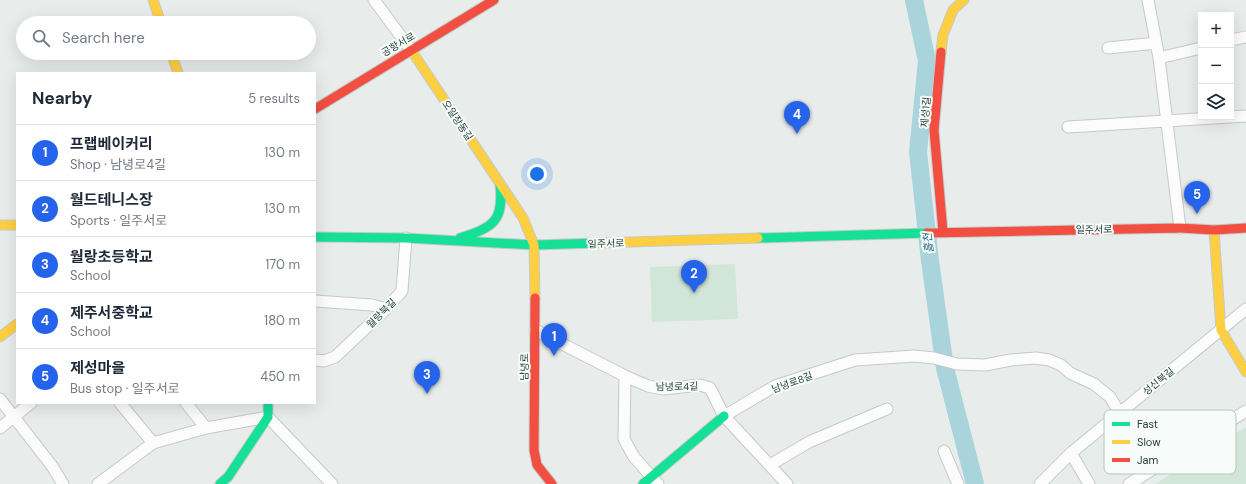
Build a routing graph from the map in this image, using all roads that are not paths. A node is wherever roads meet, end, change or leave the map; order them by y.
1 (153, 0) edge
2 (374, 0) edge
3 (494, 0) edge
4 (964, 0) edge
5 (1148, 0) edge
6 (159, 16) edge
7 (1246, 37) edge
8 (1234, 39) edge
9 (1156, 43) junction
10 (1108, 48) dead end
11 (1198, 49) edge
12 (411, 50) junction
13 (1159, 58) junction
14 (173, 60) edge
15 (178, 72) edge
16 (316, 108) edge
17 (1246, 117) edge
18 (1167, 121) junction
19 (1068, 127) dead end
20 (500, 184) junction
21 (0, 224) edge
22 (16, 225) edge
23 (1180, 228) junction
24 (1246, 228) edge
25 (1214, 230) junction
26 (943, 232) junction
27 (316, 237) edge
28 (406, 238) junction
29 (452, 241) junction
30 (534, 245) junction
31 (316, 300) edge
32 (386, 309) junction
33 (1246, 309) edge
34 (16, 325) edge
35 (535, 330) junction
36 (1221, 330) junction
37 (0, 337) edge
38 (316, 360) edge
39 (1246, 372) edge
40 (625, 376) junction
41 (0, 399) edge
42 (30, 404) edge
43 (121, 404) edge
44 (187, 404) edge
45 (268, 404) edge
46 (887, 409) dead end
47 (1118, 410) edge
48 (1121, 410) edge
49 (1246, 410) edge
50 (724, 416) junction
51 (1236, 416) edge
52 (14, 417) junction
53 (268, 417) junction
54 (1104, 425) edge
55 (0, 428) edge
56 (206, 428) junction
57 (153, 443) junction
58 (944, 451) dead end
59 (1070, 453) junction
60 (770, 465) junction
61 (1145, 474) edge
62 (228, 482) edge
63 (651, 482) edge
64 (63, 484) edge
65 (98, 484) edge
66 (332, 484) edge
67 (552, 484) edge
68 (788, 484) edge
69 (958, 484) edge
70 (1040, 484) edge
71 (1089, 484) edge
72 (1129, 484) edge

1 - 6 street
2 - 12 street, 오일장동길
3 - 12 street, 공항서로
4 - 26 street, 제성1길
5 - 9 street
7 - 8 street
9 - 10 street
9 - 13 street
11 - 13 street
12 - 16 street, 공항서로
12 - 20 street, 오일장동길
13 - 18 street
14 - 15 street
17 - 18 street
18 - 19 street
18 - 23 street
20 - 29 street
20 - 30 street, 오일장동길
21 - 22 street
23 - 25 street, 일주서로
23 - 26 street, 일주서로
24 - 25 street, 일주서로
25 - 36 street
26 - 30 street, 일주서로
27 - 28 street, 일주서로
28 - 29 street, 일주서로
28 - 32 street, 월랑북길
29 - 30 street, 일주서로
30 - 35 street, 남녕로
31 - 32 street
32 - 38 street, 월랑북길
33 - 36 street, 성신북길
34 - 37 street
35 - 40 street, 남녕로4길
35 - 67 street, 남녕로
36 - 39 street
36 - 48 street, 성신북길
40 - 50 street, 남녕로4길
40 - 63 street, 남녕로8길
41 - 52 street
42 - 52 street
43 - 57 street
44 - 56 street
45 - 53 street
46 - 60 street
47 - 50 street, 남녕로8길
49 - 51 street
50 - 60 street, 남녕로4길
50 - 63 street, 남녕로8길
52 - 55 street
52 - 64 street
53 - 56 street
53 - 62 street
53 - 66 street
54 - 59 street, 성신북길
56 - 57 street
57 - 65 street
58 - 69 street
59 - 70 street, 성신북길
59 - 71 street
60 - 68 street, 남녕로4길
61 - 72 street

